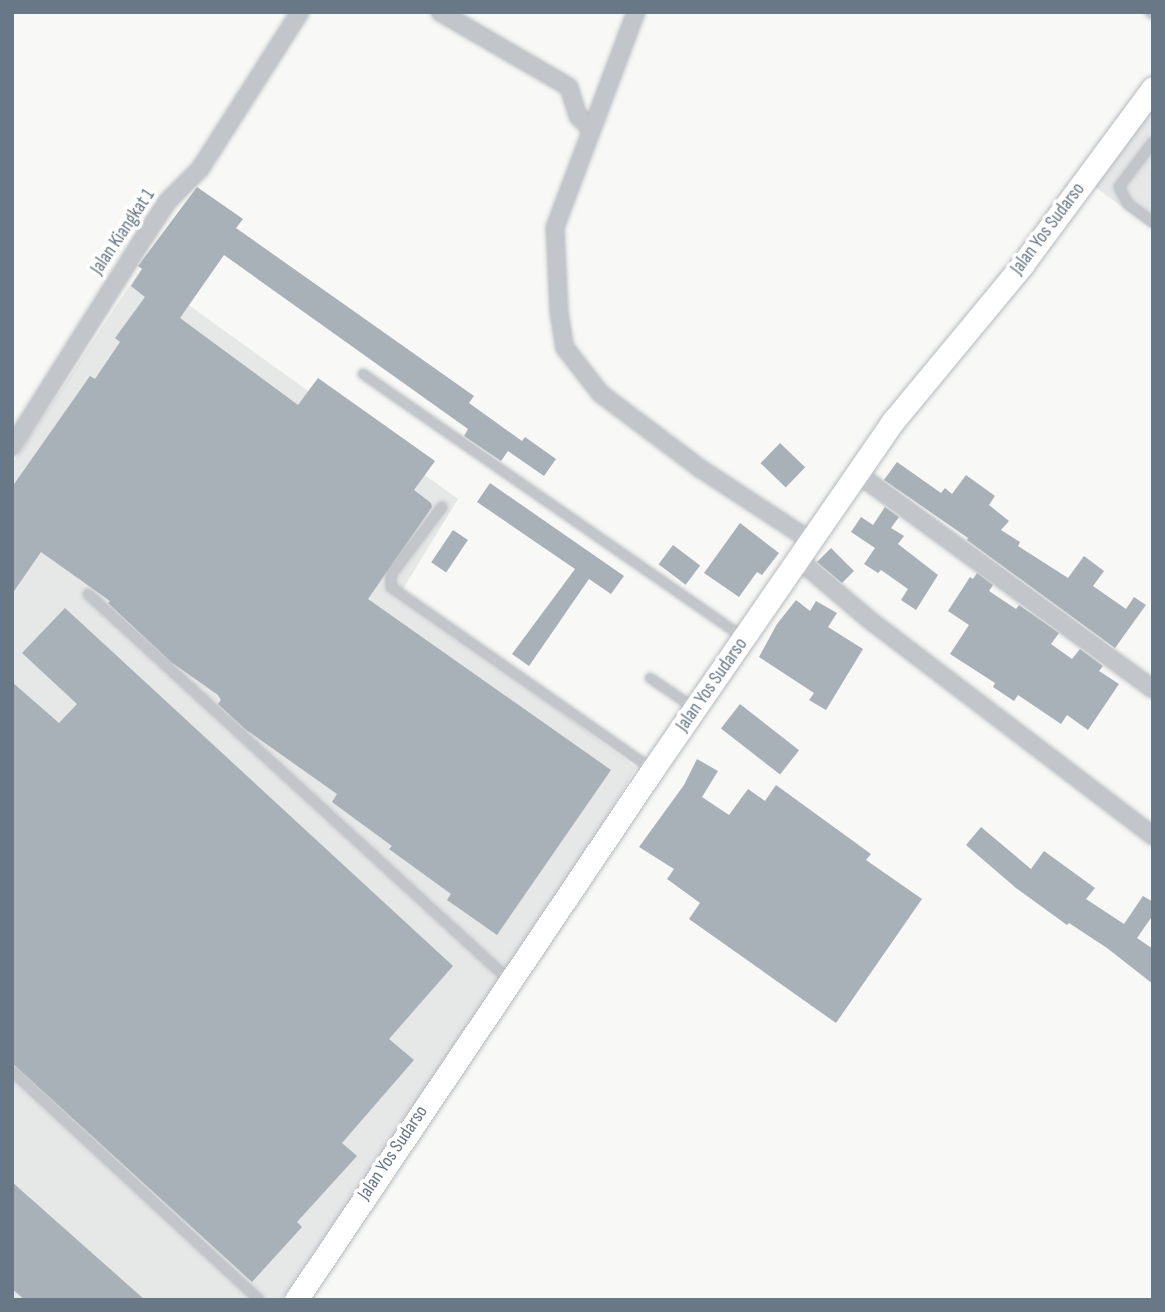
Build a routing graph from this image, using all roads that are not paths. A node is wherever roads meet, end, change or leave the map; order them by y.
1 (300, 12) edge
2 (440, 12) edge
3 (636, 12) edge
4 (1153, 88) edge
5 (591, 129) junction
6 (1153, 142) edge
7 (1153, 222) edge
8 (363, 374) dead end
9 (12, 447) edge
10 (858, 474) junction
11 (442, 507) dead end
12 (805, 551) junction
13 (88, 594) dead end
14 (745, 639) junction
15 (650, 678) dead end
16 (1153, 689) edge
17 (696, 709) junction
18 (653, 769) junction
19 (1153, 836) edge
20 (511, 982) junction
21 (12, 1071) edge
22 (259, 1300) edge
23 (296, 1300) edge

1 - 9 street, Jalan Kiangkat 1
2 - 5 street
3 - 5 street
4 - 10 street, Jalan Yos Sudarso
5 - 12 street
6 - 7 lane
8 - 14 lane
10 - 12 street, Jalan Yos Sudarso
10 - 16 street
11 - 18 lane
12 - 14 street, Jalan Yos Sudarso
12 - 19 street
13 - 20 lane
14 - 17 street, Jalan Yos Sudarso
15 - 17 lane
17 - 18 street, Jalan Yos Sudarso
18 - 20 street, Jalan Yos Sudarso
20 - 23 street, Jalan Yos Sudarso
21 - 22 lane

